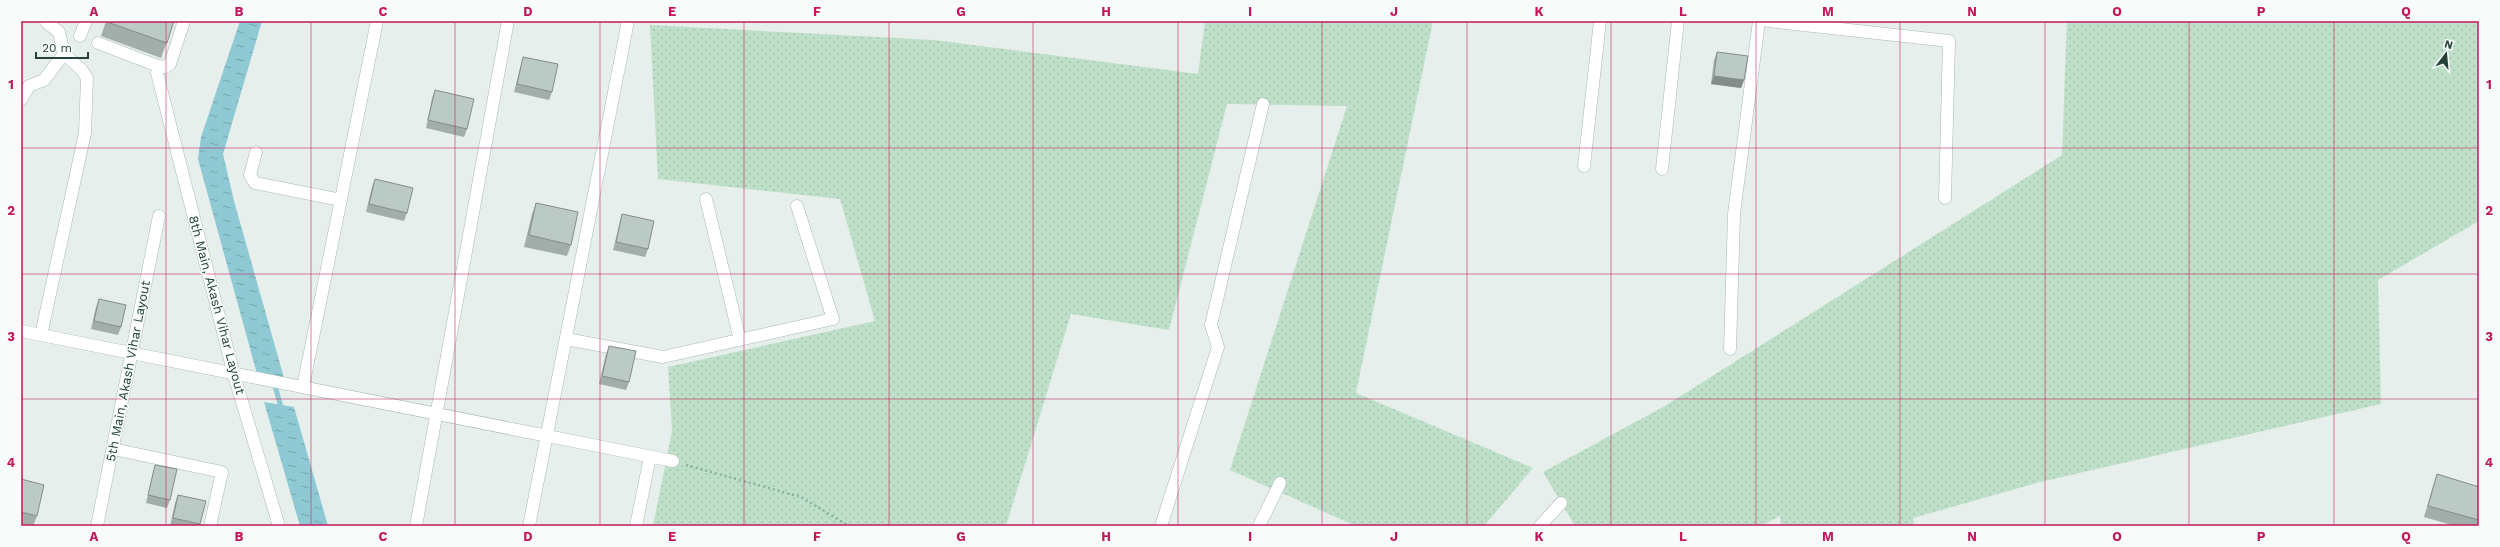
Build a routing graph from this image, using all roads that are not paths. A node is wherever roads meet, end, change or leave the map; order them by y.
1 (86, 21) edge
2 (184, 21) edge
3 (377, 21) edge
4 (508, 21) edge
5 (628, 21) edge
6 (1600, 21) edge
7 (1678, 21) edge
8 (1759, 21) edge
9 (1768, 21) edge
10 (46, 22) dead end
11 (1861, 26) edge
12 (80, 36) dead end
13 (98, 43) dead end
14 (64, 54) junction
15 (158, 66) junction
16 (21, 100) edge
17 (1263, 104) dead end
18 (256, 152) dead end
19 (1584, 166) dead end
20 (1662, 169) dead end
21 (1945, 198) dead end
22 (706, 199) dead end
23 (341, 200) junction
24 (797, 206) dead end
25 (159, 216) dead end
26 (21, 331) edge
27 (41, 335) junction
28 (566, 338) junction
29 (740, 340) junction
30 (1730, 350) dead end
31 (133, 353) junction
32 (239, 376) junction
33 (303, 387) junction
34 (436, 414) junction
35 (547, 436) junction
36 (113, 449) junction
37 (650, 457) junction
38 (673, 461) road end
39 (1280, 483) dead end
40 (1561, 503) dead end
41 (97, 526) edge
42 (210, 526) edge
43 (279, 526) edge
44 (416, 526) edge
45 (529, 526) edge
46 (636, 526) edge
47 (1161, 526) edge
48 (1259, 526) edge
49 (1540, 526) edge

1 - 12 street
2 - 15 street
3 - 23 street
4 - 34 street
5 - 28 street
6 - 19 street
7 - 20 street
8 - 30 street
9 - 11 street
10 - 14 street
11 - 21 street
13 - 15 street
14 - 16 street
14 - 27 street
15 - 32 street, 8th Main, Akash Vihar Layout
17 - 47 street
18 - 23 street
22 - 29 street
23 - 33 street
24 - 29 street
25 - 31 street, 5th Main, Akash Vihar Layout
26 - 27 street
27 - 31 street
28 - 29 street
28 - 35 street
31 - 32 street
31 - 36 street, 5th Main, Akash Vihar Layout
32 - 33 street
32 - 43 street, 8th Main, Akash Vihar Layout
33 - 34 street
34 - 35 street
34 - 44 street
35 - 37 street
35 - 45 street
36 - 41 street, 5th Main, Akash Vihar Layout
36 - 42 street
37 - 38 street
37 - 46 street
39 - 48 street
40 - 49 street

